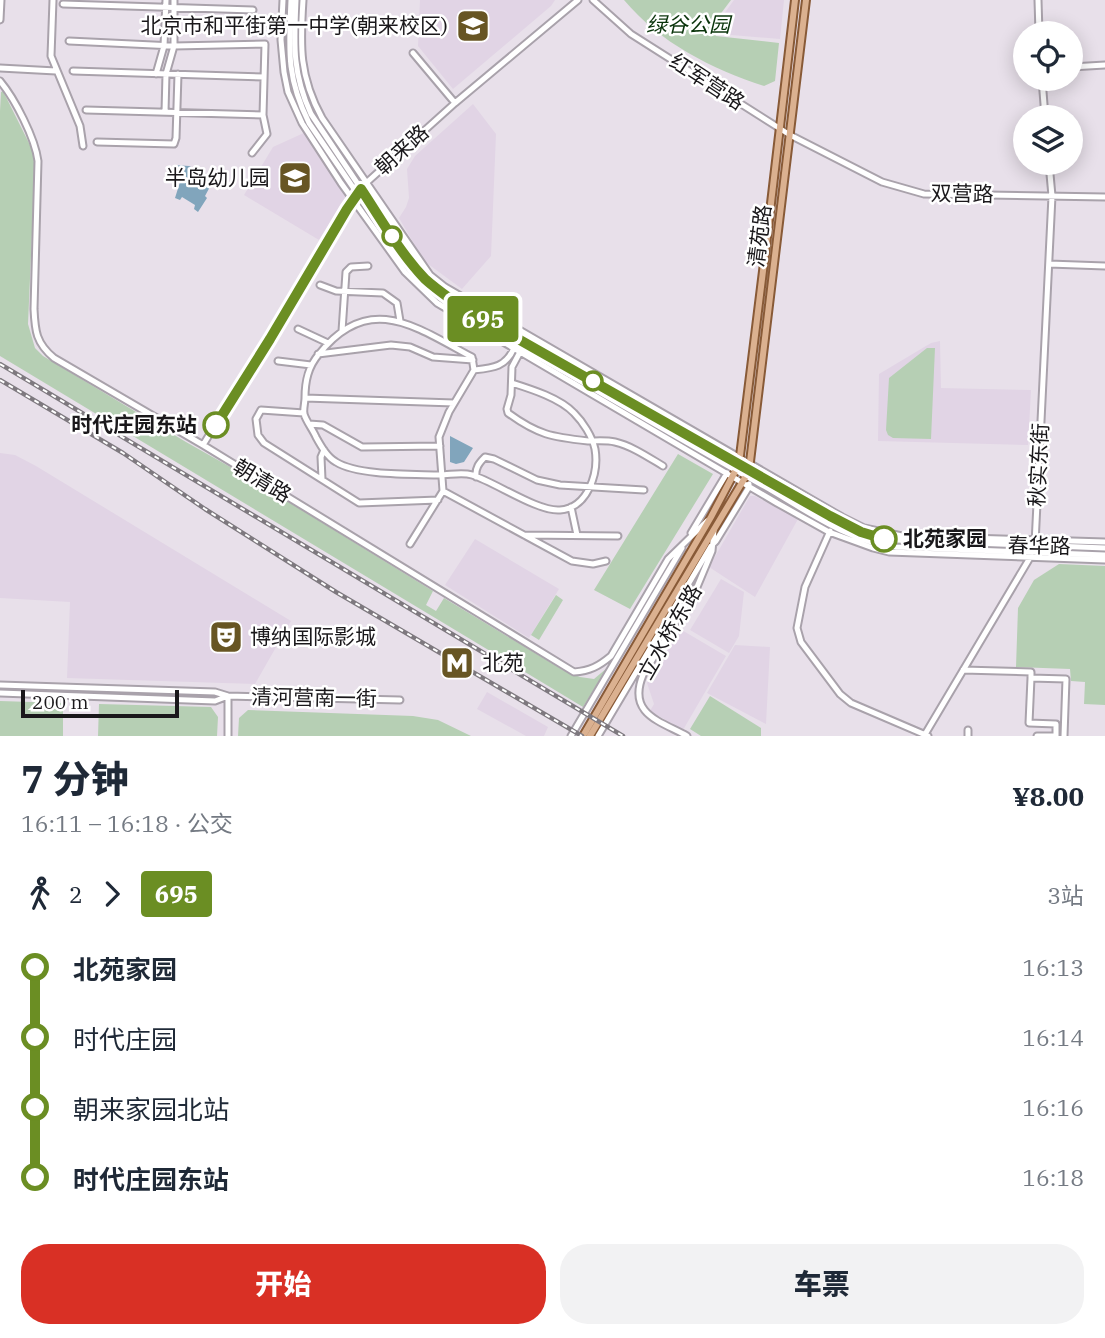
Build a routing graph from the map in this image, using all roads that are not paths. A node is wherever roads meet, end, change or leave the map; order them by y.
1 (1, 0) edge
2 (52, 0) edge
3 (283, 0) edge
4 (291, 0) edge
5 (296, 0) edge
6 (303, 0) edge
7 (578, 0) edge
8 (593, 0) edge
9 (795, 0) edge
10 (806, 0) edge
11 (1038, 0) edge
12 (166, 3) edge
13 (174, 3) edge
14 (63, 4) dead end
15 (253, 10) dead end
16 (0, 20) edge
17 (1039, 21) edge
18 (69, 41) dead end
19 (164, 46) junction
20 (174, 46) junction
21 (414, 52) dead end
22 (1105, 65) edge
23 (1083, 66) edge
24 (0, 68) edge
25 (56, 71) junction
26 (73, 71) dead end
27 (156, 74) junction
28 (166, 74) junction
29 (178, 74) junction
30 (264, 77) junction
31 (0, 81) edge
32 (455, 103) junction
33 (86, 110) dead end
34 (165, 112) junction
35 (176, 112) junction
36 (263, 115) junction
37 (779, 128) junction
38 (790, 135) junction
39 (97, 142) dead end
40 (83, 146) dead end
41 (252, 153) dead end
42 (1050, 175) edge
43 (366, 183) junction
44 (357, 194) junction
45 (1052, 195) junction
46 (1105, 197) edge
47 (1049, 264) junction
48 (368, 266) dead end
49 (1105, 266) edge
50 (320, 285) dead end
51 (345, 292) junction
52 (400, 321) junction
53 (298, 329) dead end
54 (342, 331) junction
55 (525, 334) junction
56 (328, 343) junction
57 (519, 346) junction
58 (318, 354) junction
59 (473, 360) junction
60 (278, 361) dead end
61 (311, 365) junction
62 (497, 366) junction
63 (474, 370) junction
64 (512, 374) junction
65 (512, 383) junction
66 (305, 398) junction
67 (454, 403) junction
68 (304, 413) junction
69 (309, 424) junction
70 (592, 441) junction
71 (204, 445) junction
72 (440, 446) junction
73 (324, 450) junction
74 (663, 466) dead end
75 (735, 468) junction
76 (443, 475) junction
77 (747, 476) junction
78 (476, 477) junction
79 (321, 479) junction
80 (590, 486) junction
81 (644, 490) dead end
82 (443, 491) junction
83 (438, 500) junction
84 (570, 507) junction
85 (711, 517) junction
86 (715, 528) junction
87 (831, 528) junction
88 (523, 535) junction
89 (577, 535) junction
90 (618, 536) dead end
91 (687, 540) junction
92 (410, 544) dead end
93 (1105, 545) edge
94 (711, 546) junction
95 (1035, 546) junction
96 (1105, 555) edge
97 (1029, 558) junction
98 (1105, 560) edge
99 (606, 561) dead end
100 (963, 670) junction
101 (1031, 678) junction
102 (0, 684) edge
103 (0, 694) edge
104 (228, 696) junction
105 (400, 700) dead end
106 (228, 736) edge
107 (571, 736) edge
108 (583, 736) edge
109 (590, 736) edge
110 (598, 736) edge
111 (687, 736) edge
112 (926, 736) edge
113 (1037, 736) edge
114 (1064, 736) edge

1 - 16 street
2 - 25 street
3 - 44 street
4 - 44 street
5 - 44 street
6 - 43 street
7 - 32 street, 朝来路
8 - 37 street, 红军营路
9 - 37 main road, 清苑路
10 - 38 main road, 清苑路
11 - 17 street
12 - 13 street
12 - 14 street
12 - 19 street
13 - 15 street
13 - 20 street
18 - 19 street
19 - 20 street
19 - 27 street
20 - 28 street
20 - 30 street
21 - 32 street
22 - 23 street
24 - 25 street
25 - 40 street
26 - 27 street
27 - 28 street
28 - 29 street
28 - 34 street
29 - 30 street
29 - 35 street
30 - 36 street
31 - 71 street, 朝清路
32 - 43 street, 朝来路
33 - 34 street
34 - 35 street
35 - 36 street
35 - 39 street
36 - 41 street
37 - 38 street, 红军营路
37 - 75 main road, 清苑路
38 - 45 street, 双营路
38 - 77 main road, 清苑路
42 - 45 street, 秋实东街
43 - 44 street, 朝来路
43 - 55 street
44 - 57 street
44 - 57 street
44 - 71 street, 朝来路
45 - 46 street, 双营路
45 - 47 street, 秋实东街
47 - 49 street
47 - 95 street, 秋实东街
48 - 51 street
50 - 51 street
51 - 52 street
51 - 54 street
52 - 54 street
52 - 59 street
53 - 56 street
54 - 56 street
55 - 57 street
55 - 75 street
56 - 58 street
57 - 62 street
57 - 64 street
57 - 75 street
57 - 75 street
58 - 59 street
58 - 61 street
59 - 63 street
60 - 61 street
61 - 66 street
62 - 63 street
62 - 64 street
63 - 67 street
64 - 65 street
65 - 70 street
65 - 70 street
66 - 67 street
66 - 68 street
67 - 72 street
68 - 69 street
68 - 79 street
69 - 72 street
69 - 73 street
70 - 74 street
70 - 80 street
71 - 91 street, 朝清路
72 - 76 street
73 - 76 street
73 - 79 street
75 - 77 street
75 - 77 street, 春华路
75 - 85 main road, 清苑路
75 - 91 street, 清苑路
76 - 78 street
76 - 82 street
77 - 86 main road, 清苑路
77 - 87 street, 春华路
77 - 87 street
77 - 94 street, 清苑路
77 - 95 street, 春华路
78 - 80 street
78 - 84 street
79 - 83 street
80 - 81 street
80 - 84 street
82 - 83 street
82 - 88 street
83 - 92 street
84 - 89 street
85 - 91 street
85 - 108 main road, 清苑路
86 - 94 street
86 - 109 main road, 清苑路
87 - 95 street, 春华路
87 - 97 street
87 - 112 street
88 - 89 street
88 - 99 street
89 - 90 street
91 - 107 street, 清苑路
93 - 95 street
94 - 110 street, 清苑路
94 - 111 street, 立水桥东路
95 - 96 street, 春华路
95 - 97 street
97 - 98 street
97 - 100 street
100 - 101 street
100 - 112 street
101 - 113 street
101 - 114 street
102 - 104 street, 清河营南一街
103 - 104 street, 清河营南一街
104 - 105 street, 清河营南一街
104 - 106 street

